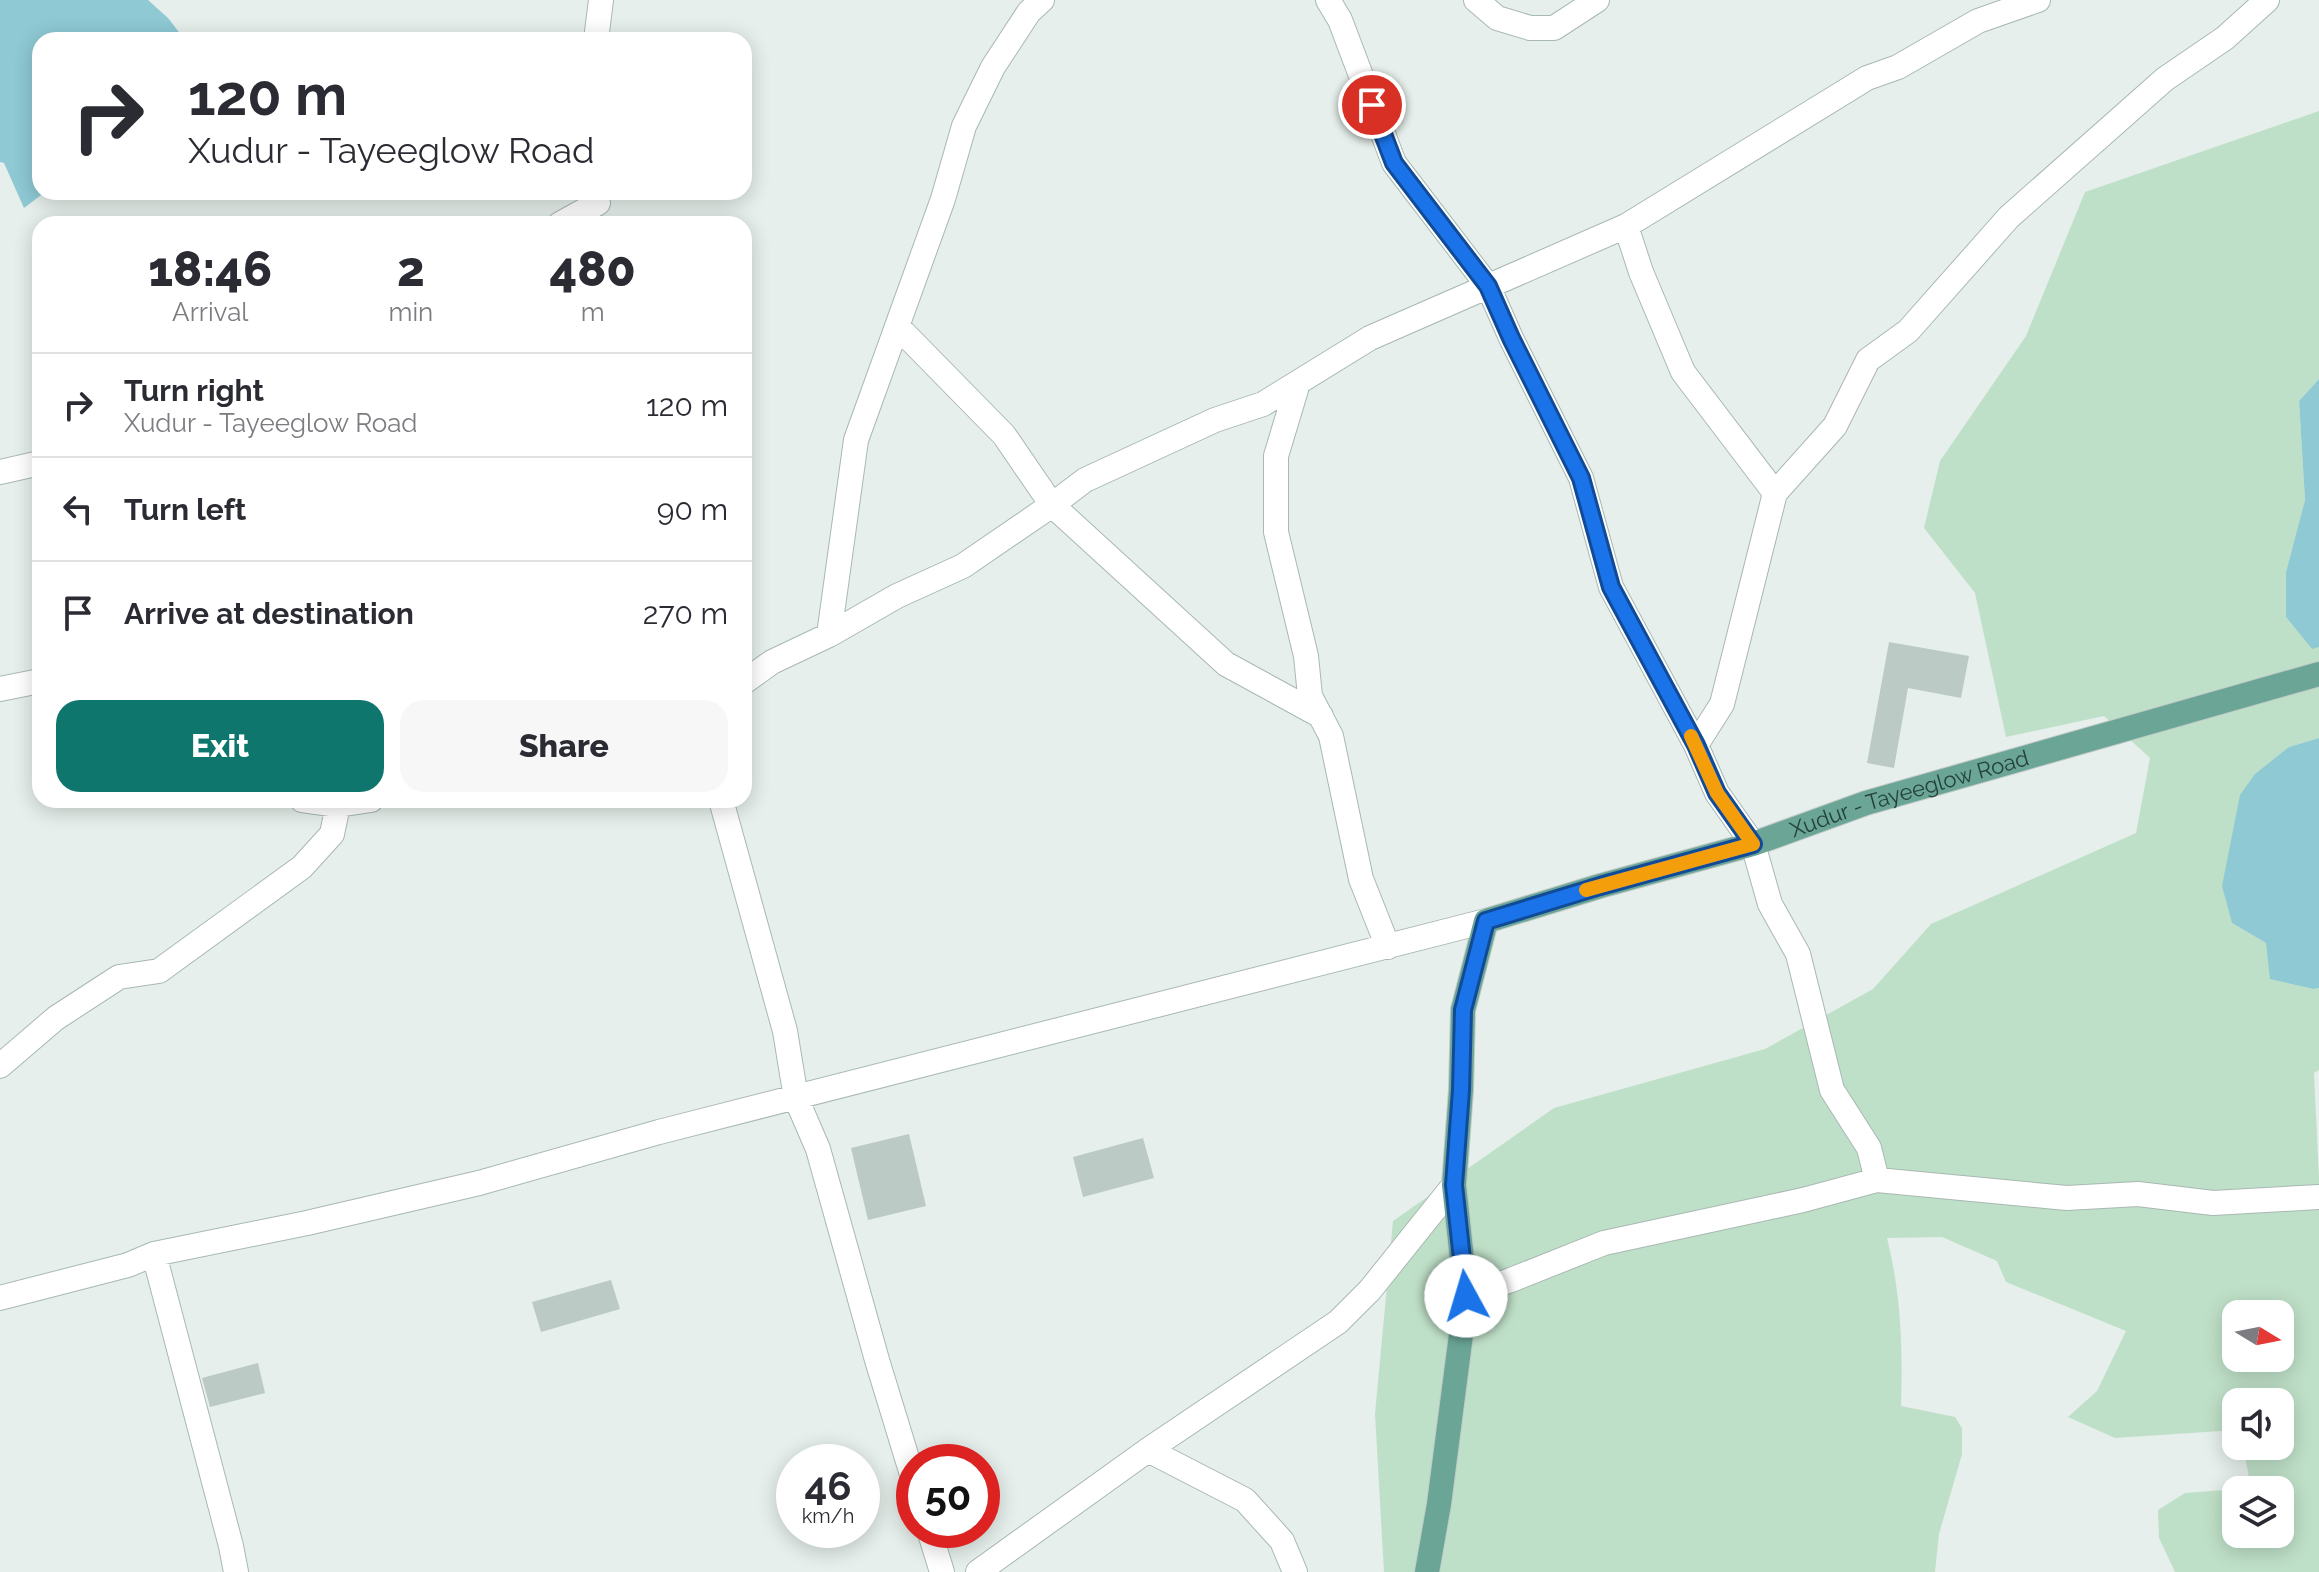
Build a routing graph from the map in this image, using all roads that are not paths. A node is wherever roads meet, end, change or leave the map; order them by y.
1 (601, 0) edge
2 (1042, 0) edge
3 (1328, 0) edge
4 (1476, 0) edge
5 (1597, 0) edge
6 (2038, 0) edge
7 (2267, 0) edge
8 (597, 32) edge
9 (597, 206) edge
10 (576, 216) edge
11 (1626, 226) junction
12 (1488, 286) junction
13 (897, 326) junction
14 (1298, 383) junction
15 (32, 465) edge
16 (0, 472) edge
17 (1775, 493) junction
18 (1052, 505) junction
19 (829, 635) junction
20 (2319, 674) edge
21 (752, 676) edge
22 (32, 683) edge
23 (0, 689) edge
24 (1321, 716) junction
25 (1696, 745) junction
26 (337, 808) edge
27 (723, 808) edge
28 (1753, 844) junction
29 (1486, 921) junction
30 (1388, 947) junction
31 (0, 1066) edge
32 (796, 1098) junction
33 (1877, 1180) junction
34 (1454, 1185) junction
35 (2319, 1197) edge
36 (154, 1254) junction
37 (1466, 1296) junction
38 (0, 1298) edge
39 (903, 1444) edge
40 (1148, 1450) junction
41 (935, 1548) edge
42 (236, 1572) edge
43 (942, 1572) edge
44 (978, 1572) edge
45 (1295, 1572) edge
46 (1427, 1572) edge

1 - 8 street
2 - 13 street
3 - 12 street
4 - 5 street
6 - 11 street
7 - 17 street
9 - 10 street
11 - 12 street
11 - 17 street
12 - 14 street
12 - 25 street
13 - 18 street
13 - 19 street
14 - 18 street
14 - 24 street
15 - 16 street
17 - 25 street
18 - 19 street
18 - 24 street
19 - 21 street
20 - 28 main road, Xudur - Tayeeglow Road
22 - 23 street
24 - 30 street
25 - 28 street
26 - 31 street
27 - 32 street
28 - 29 main road, Xudur - Tayeeglow Road
28 - 33 street
29 - 30 street
29 - 34 main road
30 - 32 street
32 - 36 street
32 - 39 street
33 - 35 street
33 - 37 street
34 - 37 main road
34 - 40 street
36 - 38 street
36 - 42 street
37 - 46 main road
40 - 44 street
40 - 45 street
41 - 43 street

